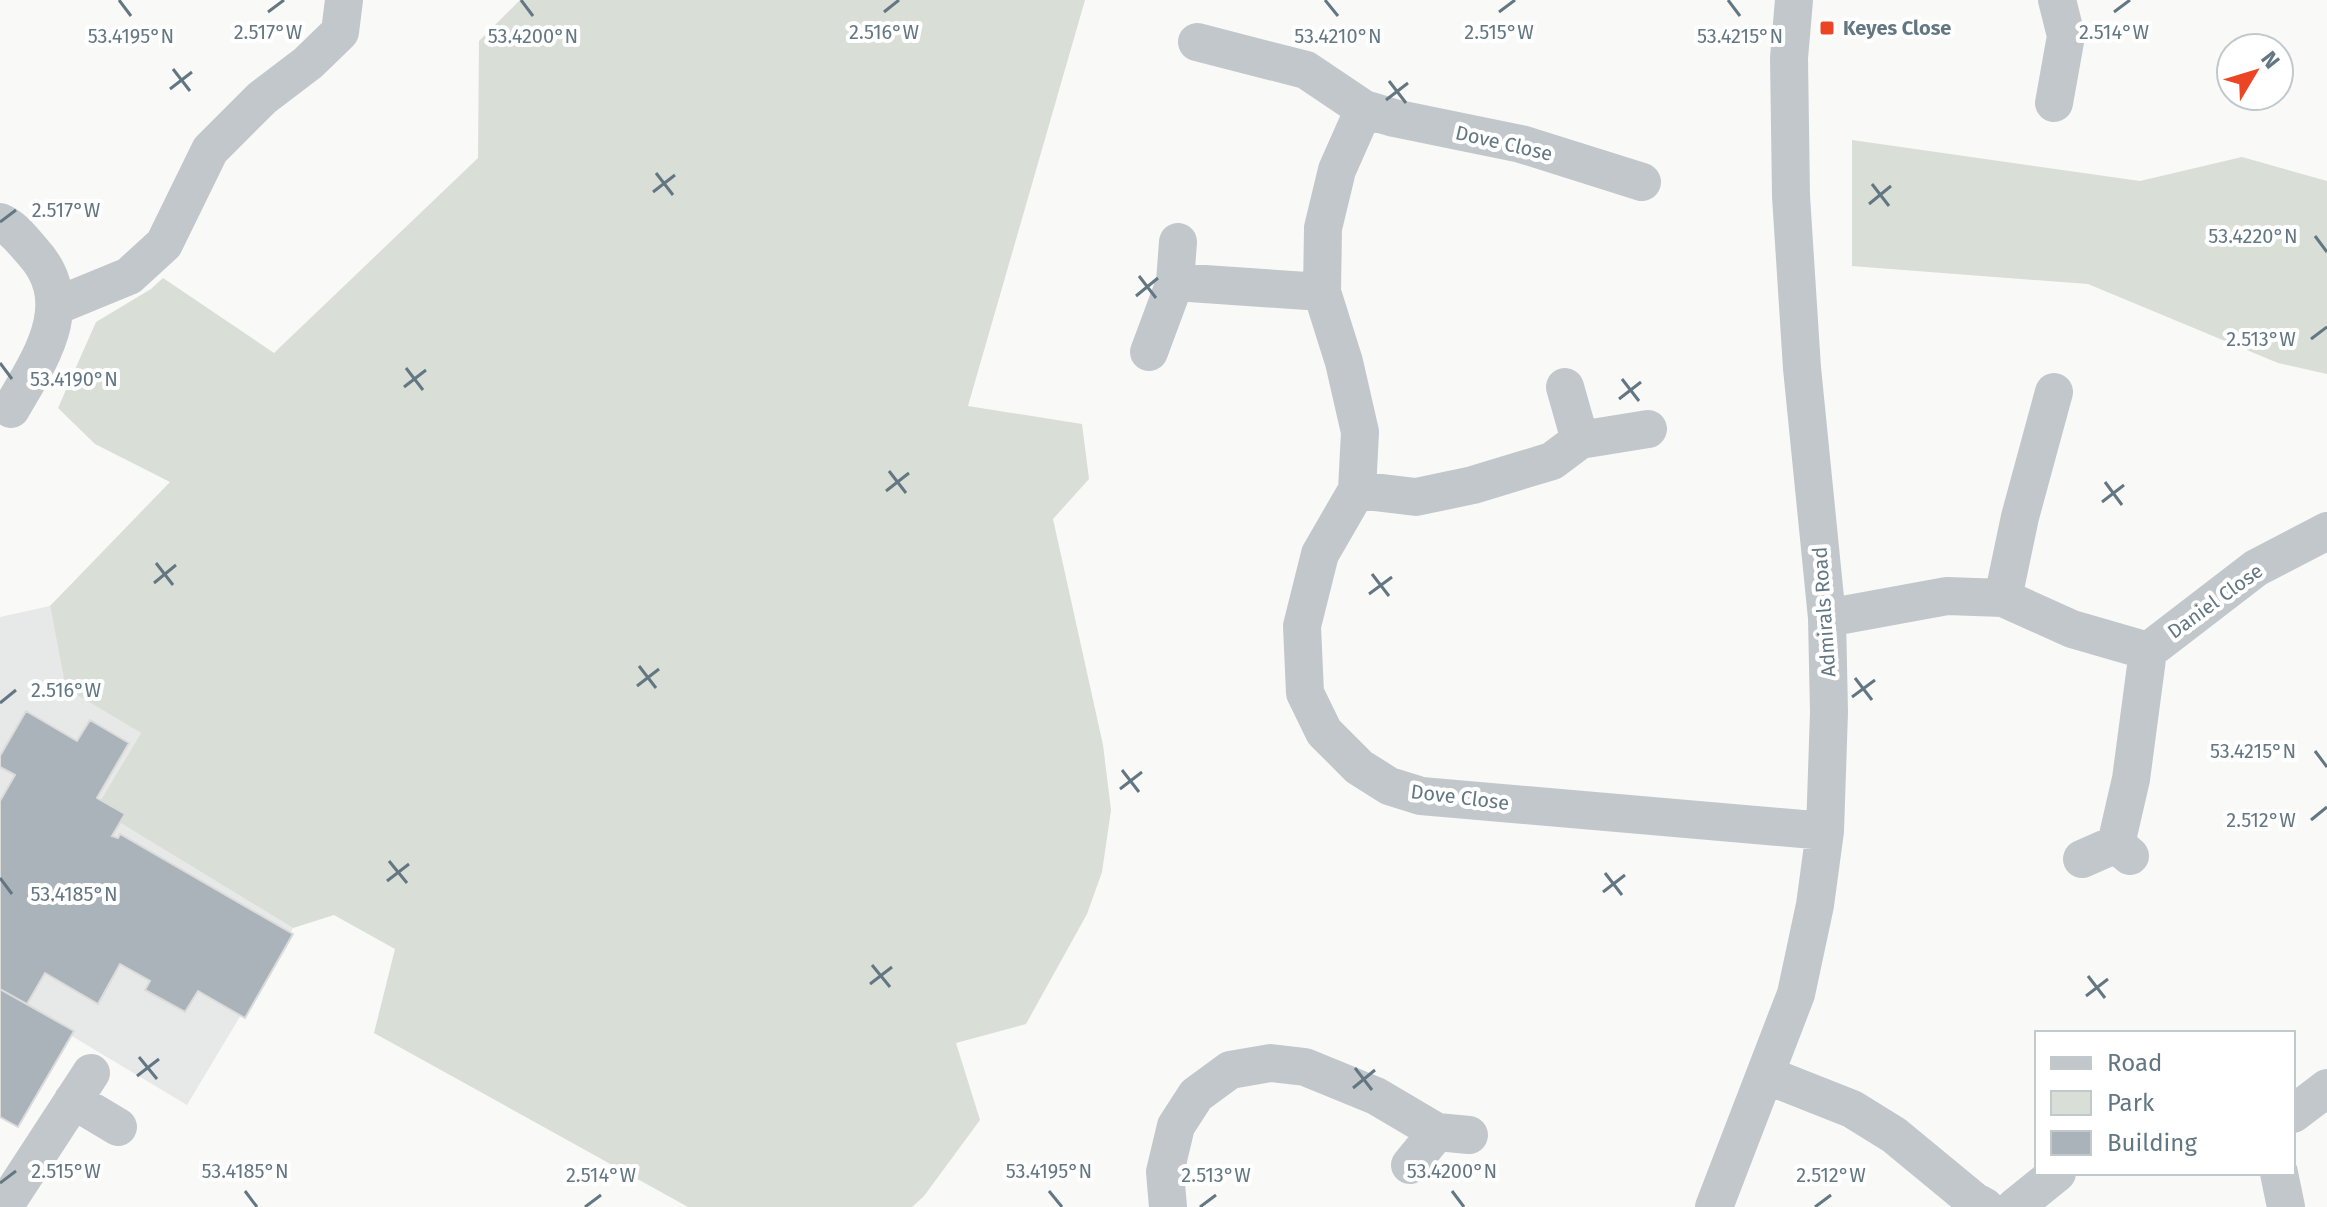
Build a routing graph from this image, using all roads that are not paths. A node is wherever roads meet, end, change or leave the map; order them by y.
1 (344, 0) edge
2 (1794, 0) edge
3 (2057, 0) edge
4 (1197, 42) dead end
5 (2054, 103) dead end
6 (1364, 109) junction
7 (1642, 182) dead end
8 (0, 222) edge
9 (1178, 242) dead end
10 (1175, 282) junction
11 (1322, 292) junction
12 (56, 306) junction
13 (1149, 352) dead end
14 (1565, 387) dead end
15 (2054, 392) dead end
16 (11, 409) dead end
17 (1648, 429) dead end
18 (1580, 440) junction
19 (1357, 490) junction
20 (2327, 531) edge
21 (2003, 598) junction
22 (1827, 618) junction
23 (2148, 651) junction
24 (1825, 831) junction
25 (2082, 859) dead end
26 (1766, 1075) junction
27 (2327, 1088) edge
28 (2295, 1112) edge
29 (118, 1127) dead end
30 (1410, 1165) dead end
31 (2055, 1175) edge
32 (2279, 1175) edge
33 (14, 1197) edge
34 (1168, 1207) edge
35 (1714, 1207) edge
36 (1985, 1207) edge
37 (2015, 1207) edge
38 (2286, 1207) edge

1 - 12 street
2 - 22 street, Admirals Road
3 - 5 street
4 - 6 street, Dove Close
6 - 7 street, Dove Close
6 - 11 street, Dove Close
8 - 12 street
9 - 10 street
10 - 11 street
10 - 13 street
11 - 19 street, Dove Close
12 - 16 street
14 - 18 street
15 - 21 street
17 - 18 street
18 - 19 street
19 - 24 street, Dove Close
20 - 23 street, Daniel Close
21 - 22 street, Daniel Close
21 - 23 street, Daniel Close
22 - 24 street, Admirals Road
23 - 25 street, Daniel Close
24 - 26 street, Admirals Road
26 - 35 street, Admirals Road
26 - 36 street
27 - 28 street
29 - 33 street
30 - 34 street
31 - 37 street
32 - 38 street

